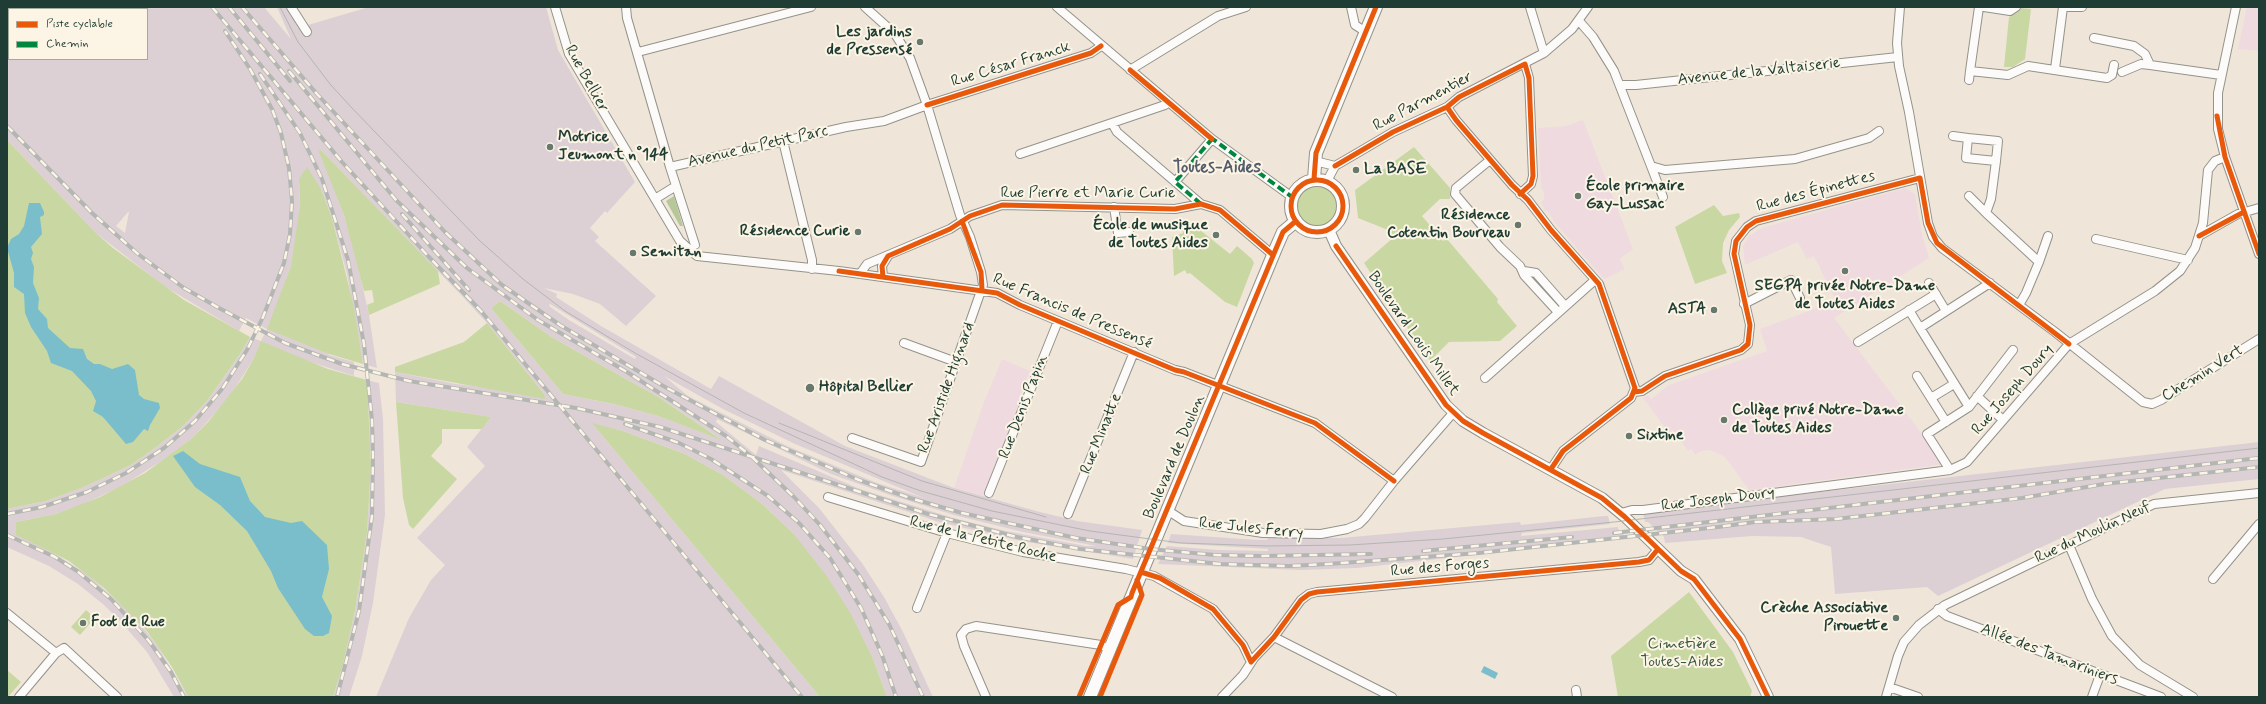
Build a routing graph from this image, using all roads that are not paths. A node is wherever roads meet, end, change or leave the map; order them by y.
1 (291, 7) edge
2 (555, 7) edge
3 (626, 7) edge
4 (812, 7) edge
5 (866, 7) edge
6 (1057, 7) edge
7 (1246, 7) edge
8 (1351, 7) edge
9 (1376, 7) edge
10 (1530, 7) edge
11 (1588, 7) edge
12 (1900, 7) edge
13 (1979, 7) edge
14 (1984, 7) edge
15 (2016, 7) edge
16 (2063, 7) edge
17 (2068, 7) edge
18 (2082, 7) edge
19 (2236, 7) edge
20 (1579, 21) junction
21 (307, 32) dead end
22 (1366, 32) junction
23 (2094, 38) dead end
24 (1101, 46) junction
25 (638, 52) junction
26 (1544, 53) junction
27 (1898, 57) junction
28 (1525, 64) junction
29 (2114, 65) dead end
30 (2150, 65) junction
31 (2055, 69) junction
32 (1130, 70) junction
33 (1970, 71) junction
34 (2122, 72) dead end
35 (2221, 75) junction
36 (1969, 80) dead end
37 (1620, 85) junction
38 (927, 105) junction
39 (1165, 105) dead end
40 (1446, 107) junction
41 (1112, 123) junction
42 (846, 127) joint
43 (1879, 132) dead end
44 (1953, 136) dead end
45 (1968, 138) junction
46 (1212, 139) junction
47 (783, 141) junction
48 (1020, 154) dead end
49 (2224, 157) junction
50 (1490, 160) junction
51 (1315, 161) junction
52 (1996, 161) junction
53 (1335, 166) junction
54 (1651, 166) junction
55 (670, 167) junction
56 (1920, 178) junction
57 (1314, 180) junction
58 (1327, 181) junction
59 (1175, 182) junction
60 (676, 186) junction
61 (1520, 194) junction
62 (1969, 196) dead end
63 (1292, 197) junction
64 (1663, 198) dead end
65 (655, 199) junction
66 (1201, 204) junction
67 (1114, 207) junction
68 (2259, 208) edge
69 (2244, 212) junction
70 (1986, 213) junction
71 (962, 221) junction
72 (1296, 221) junction
73 (1329, 230) junction
74 (1129, 232) dead end
75 (2048, 236) dead end
76 (2199, 236) junction
77 (2096, 239) dead end
78 (695, 245) dead end
79 (2259, 254) edge
80 (1273, 255) junction
81 (888, 256) junction
82 (2188, 260) junction
83 (2039, 262) junction
84 (812, 269) junction
85 (1524, 270) junction
86 (860, 274) junction
87 (883, 277) junction
88 (1595, 280) junction
89 (1929, 283) dead end
90 (1990, 283) junction
91 (982, 290) junction
92 (1936, 294) junction
93 (1800, 298) dead end
94 (1744, 304) junction
95 (2019, 305) junction
96 (1565, 306) junction
97 (1909, 310) junction
98 (1946, 311) junction
99 (1558, 312) junction
100 (1058, 322) junction
101 (1920, 328) junction
102 (2259, 339) edge
103 (1858, 342) dead end
104 (904, 343) dead end
105 (2069, 344) junction
106 (2013, 350) dead end
107 (1134, 352) junction
108 (956, 362) junction
109 (1917, 376) dead end
110 (1486, 378) dead end
111 (1954, 384) junction
112 (1219, 386) junction
113 (1634, 392) junction
114 (1977, 396) junction
115 (1931, 398) junction
116 (1969, 408) junction
117 (1453, 413) junction
118 (2003, 420) junction
119 (1946, 422) junction
120 (852, 438) dead end
121 (1551, 469) junction
122 (1950, 470) junction
123 (1394, 481) junction
124 (989, 493) dead end
125 (2259, 493) edge
126 (828, 497) dead end
127 (1167, 510) junction
128 (1621, 513) junction
129 (1068, 514) dead end
130 (2259, 524) edge
131 (947, 533) junction
132 (2069, 545) junction
133 (1658, 549) junction
134 (1141, 572) junction
135 (2212, 579) dead end
136 (917, 608) dead end
137 (1938, 609) junction
138 (7, 613) edge
139 (1274, 637) junction
140 (1110, 649) junction
141 (56, 653) junction
142 (1251, 662) junction
143 (2100, 675) junction
144 (1889, 687) junction
145 (19, 697) edge
146 (117, 697) edge
147 (986, 697) edge
148 (1090, 697) edge
149 (1222, 697) edge
150 (1392, 697) edge
151 (1768, 697) edge
152 (1886, 697) edge
153 (1918, 697) edge
154 (2092, 697) edge
155 (2161, 697) edge
156 (2193, 697) edge

1 - 21 street
2 - 65 street, Rue Bellier
3 - 25 street
4 - 25 street
5 - 38 street, Rue Francis de Pressensé
6 - 24 street
7 - 32 street
8 - 22 street
9 - 22 main road
10 - 26 street
11 - 20 street, Rue Parmentier
12 - 27 street, Chemin Vert
13 - 33 street
14 - 15 street
16 - 31 street
17 - 18 street
19 - 35 street
20 - 26 street, Rue Parmentier
20 - 37 street
22 - 51 main road
23 - 30 street
24 - 32 street
24 - 38 street, Rue César Franck
25 - 55 street
26 - 28 street, Rue Parmentier
27 - 37 street, Avenue de la Valtaiserie
27 - 56 street, Chemin Vert
28 - 40 street, Rue Parmentier
28 - 61 street
29 - 31 street
30 - 34 street
30 - 35 street
31 - 33 street
32 - 46 street
33 - 36 street
35 - 49 street
37 - 54 street
38 - 42 street, Rue César Franck
38 - 71 street, Rue Francis de Pressensé
39 - 41 street
40 - 50 street
40 - 53 street, Rue Parmentier
41 - 48 street
41 - 59 street
42 - 47 street, Avenue du Petit Parc
43 - 54 street
44 - 45 street
45 - 52 street
45 - 52 street
46 - 59 street
46 - 63 street
47 - 55 street, Avenue du Petit Parc
47 - 84 street
49 - 69 street
49 - 76 street, Rue Joseph Doury
50 - 61 street
50 - 85 street
51 - 53 street
51 - 57 main road
52 - 70 street
53 - 58 street
54 - 64 street
55 - 60 street
56 - 90 street, Chemin Vert
56 - 94 street, Rue des Épinettes
57 - 58 main road
57 - 63 main road
58 - 73 main road
59 - 66 street
60 - 65 street
60 - 78 street
61 - 88 street
62 - 70 street
63 - 72 main road
65 - 84 street, Rue Bellier
66 - 67 street, Rue Pierre et Marie Curie
66 - 80 street
67 - 71 street, Rue Pierre et Marie Curie
67 - 74 street, Rue Pierre et Marie Curie
68 - 69 street
69 - 76 street
69 - 79 street
70 - 83 street
71 - 81 street, Rue Pierre et Marie Curie
71 - 91 street, Rue Francis de Pressensé
72 - 73 main road
72 - 80 main road, Boulevard de Doulon
73 - 117 street, Boulevard Louis Millet
75 - 83 street
76 - 82 street, Rue Joseph Doury
77 - 82 street
80 - 112 main road, Boulevard de Doulon
81 - 86 street, Rue Pierre et Marie Curie
81 - 87 street
82 - 105 street, Rue Joseph Doury
83 - 95 street
84 - 86 street
85 - 96 street
85 - 99 street
86 - 87 street
87 - 91 street
88 - 96 street
88 - 113 street
89 - 92 street
90 - 95 street, Chemin Vert
90 - 98 street
91 - 100 street, Rue Francis de Pressensé
91 - 108 street, Rue Aristide Hignard
92 - 97 street
92 - 98 street
93 - 94 street
94 - 113 street, Rue des Épinettes
95 - 105 street, Chemin Vert
96 - 99 street
97 - 101 street
97 - 103 street
98 - 101 street
99 - 110 street
100 - 107 street, Rue Francis de Pressensé
100 - 124 street, Rue Denis Papin
101 - 111 street
102 - 105 street, Chemin Vert
104 - 108 street
105 - 118 street, Rue Joseph Doury
106 - 114 street
107 - 112 street, Rue Francis de Pressensé
107 - 129 street, Rue Minatte
108 - 120 street, Rue Aristide Hignard
109 - 115 street
111 - 115 street
111 - 116 street
112 - 123 street, Rue Francis de Pressensé
112 - 127 main road, Boulevard de Doulon
113 - 121 street, Rue des Épinettes
114 - 116 street
114 - 118 street
115 - 119 street
116 - 119 street
117 - 121 street, Boulevard Louis Millet
117 - 123 street, Rue Jules Ferry
118 - 122 street, Rue Joseph Doury
119 - 122 street
121 - 128 street, Boulevard Louis Millet
122 - 128 street, Rue Joseph Doury
123 - 127 street, Rue Jules Ferry
125 - 132 street, Rue du Moulin Neuf
126 - 131 street, Rue de la Petite Roche
127 - 134 main road, Boulevard de Doulon
128 - 133 street, Boulevard Louis Millet
130 - 135 street
131 - 134 street, Rue de la Petite Roche
131 - 136 street
132 - 137 street, Rue du Moulin Neuf
132 - 156 street
133 - 139 street, Rue des Forges
133 - 151 street, Boulevard Louis Millet
134 - 140 main road, Boulevard de Doulon
134 - 142 street, Rue de la Petite Roche
137 - 143 street, Allée des Tamariniers
137 - 144 street, Rue du Moulin Neuf
138 - 141 street
139 - 142 street, Rue des Forges
139 - 150 street
140 - 147 street
140 - 148 main road, Boulevard de Doulon
141 - 145 street
141 - 146 street
142 - 149 street, Rue des Forges
143 - 154 street
143 - 155 street, Allée des Tamariniers
144 - 152 street, Rue du Moulin Neuf
144 - 153 street

